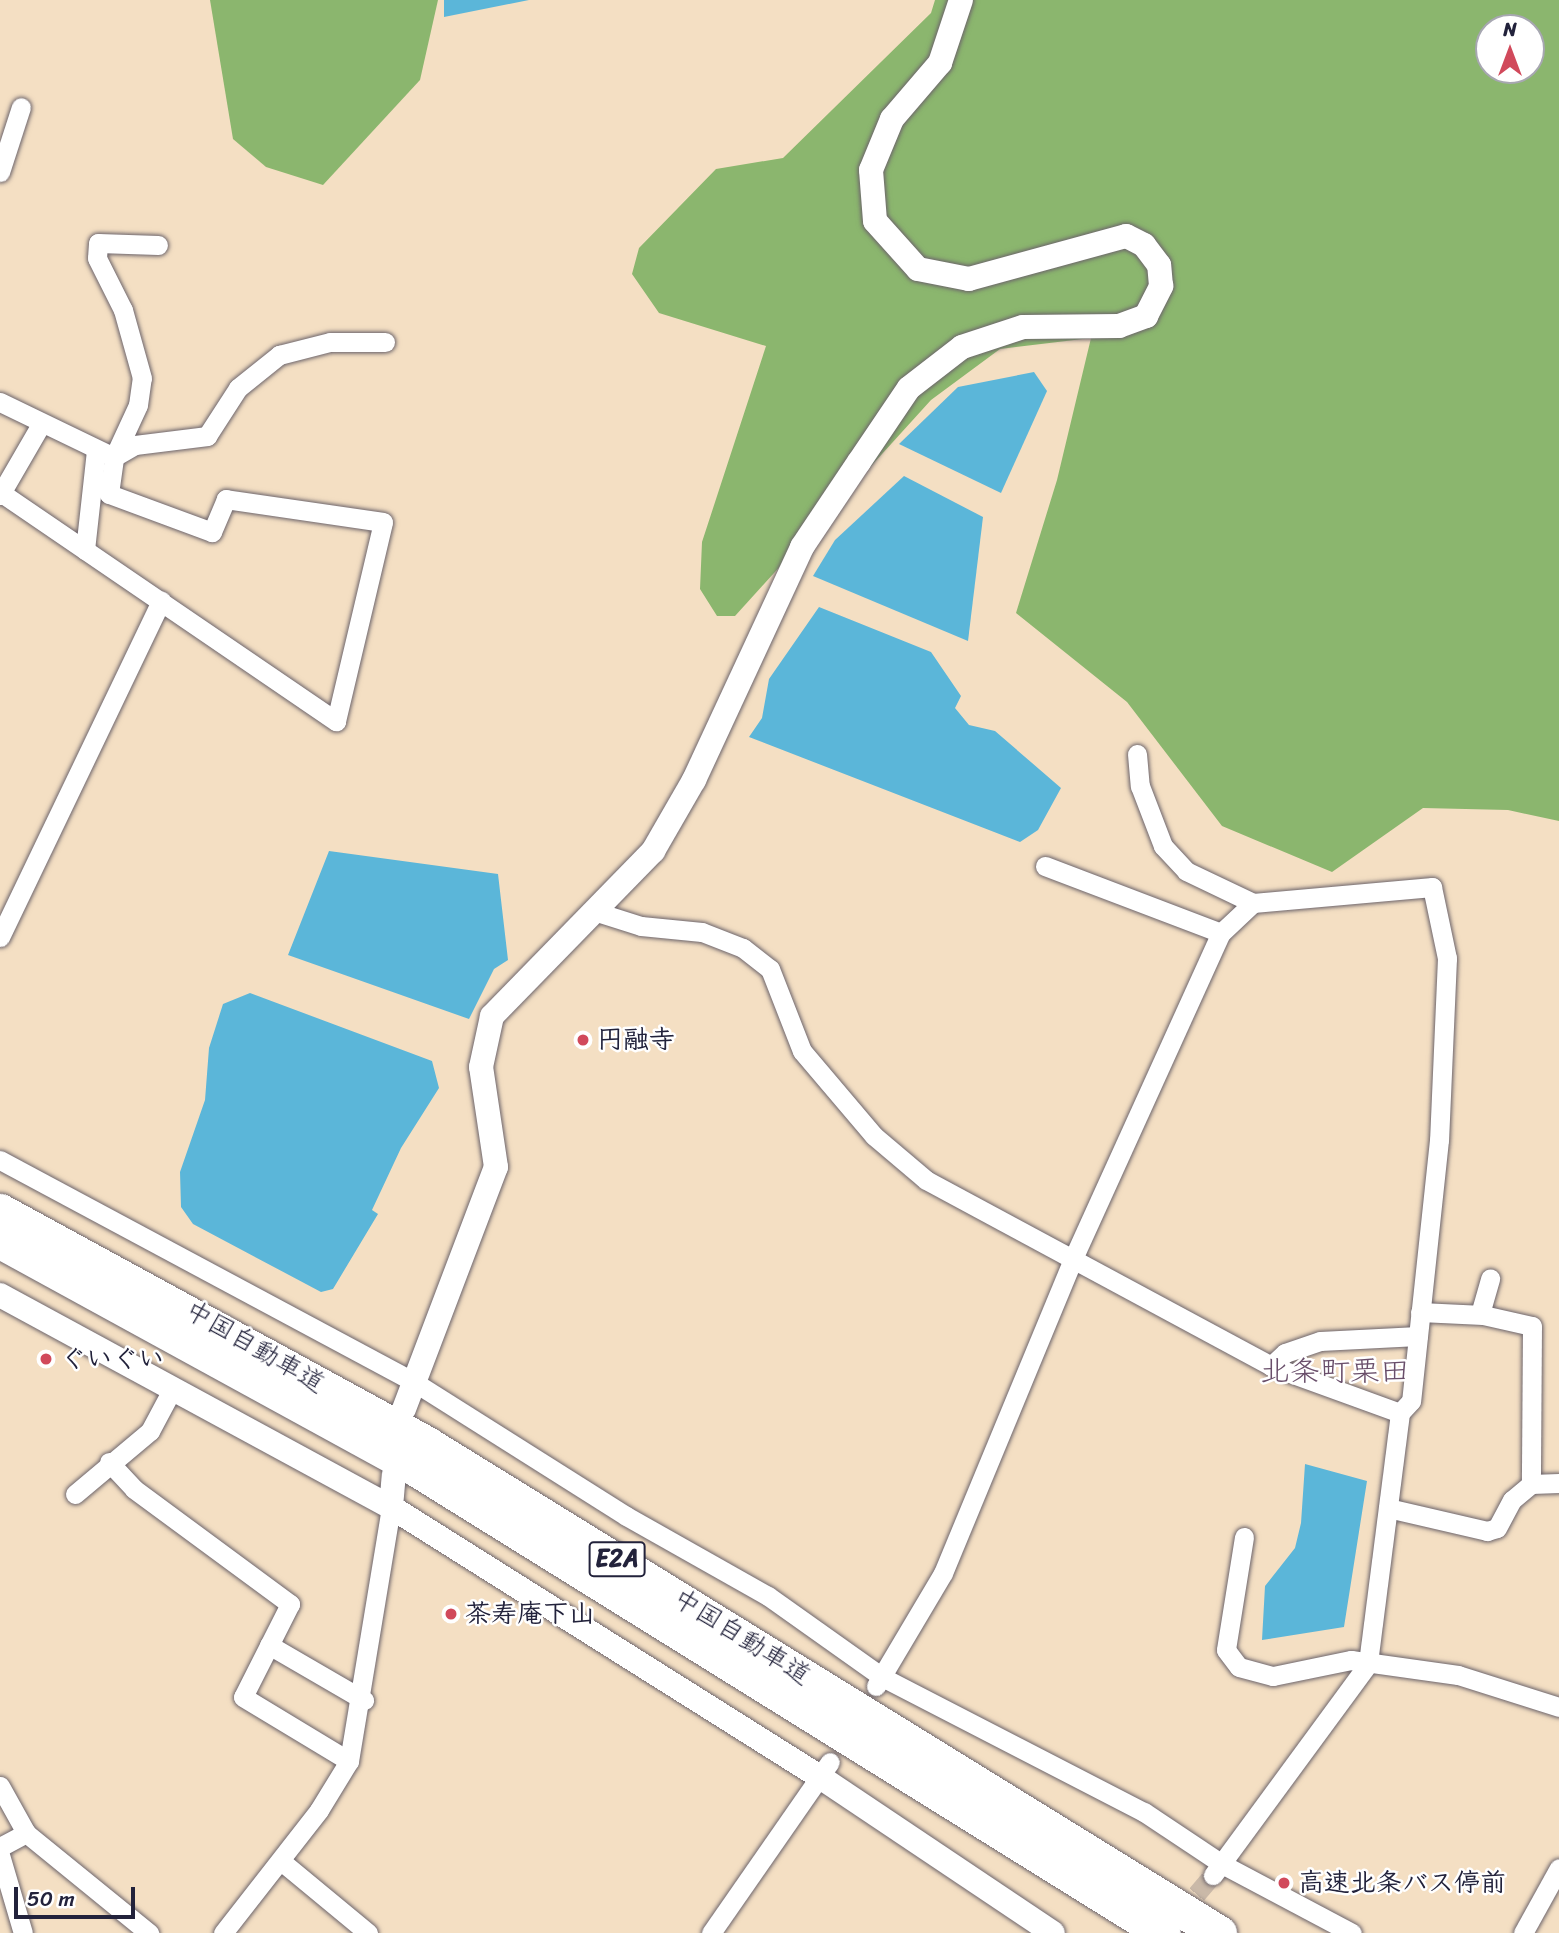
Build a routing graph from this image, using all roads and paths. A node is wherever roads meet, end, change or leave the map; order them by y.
1 (961, 0) edge
2 (21, 107) dead end
3 (0, 172) edge
4 (158, 245) dead end
5 (385, 342) dead end
6 (0, 402) edge
7 (40, 426) junction
8 (105, 454) junction
9 (0, 494) edge
10 (85, 550) junction
11 (161, 601) junction
12 (1137, 754) dead end
13 (1045, 866) dead end
14 (1253, 903) junction
15 (600, 913) junction
16 (1221, 933) junction
17 (0, 937) edge
18 (0, 1160) edge
19 (0, 1211) edge
20 (0, 1241) edge
21 (1072, 1261) junction
22 (1490, 1278) dead end
23 (0, 1296) edge
24 (1420, 1312) junction
25 (1480, 1314) junction
26 (1418, 1336) junction
27 (1271, 1366) junction
28 (411, 1380) junction
29 (173, 1388) junction
30 (404, 1409) dead end
31 (1400, 1413) junction
32 (109, 1462) junction
33 (394, 1475) dead end
34 (1559, 1483) edge
35 (1531, 1484) junction
36 (75, 1494) dead end
37 (391, 1507) junction
38 (1388, 1508) junction
39 (1244, 1537) dead end
40 (270, 1645) junction
41 (1368, 1664) junction
42 (879, 1681) junction
43 (364, 1700) junction
44 (1559, 1707) edge
45 (349, 1761) junction
46 (825, 1770) junction
47 (0, 1786) edge
48 (26, 1833) junction
49 (0, 1847) edge
50 (0, 1856) edge
51 (281, 1861) junction
52 (1559, 1868) edge
53 (1217, 1870) junction
54 (23, 1933) edge
55 (149, 1933) edge
56 (223, 1933) edge
57 (368, 1933) edge
58 (711, 1933) edge
59 (1053, 1933) edge
60 (1163, 1933) edge
61 (1219, 1933) edge
62 (1352, 1933) edge
63 (1523, 1933) edge

1 - 15 street
2 - 3 street
4 - 8 street
5 - 8 street
6 - 7 street
7 - 8 street
7 - 9 street
8 - 10 street
8 - 11 street
9 - 10 street
10 - 11 street
11 - 17 street
12 - 14 street
13 - 16 street
14 - 16 street
14 - 24 street
15 - 21 street
15 - 28 street
16 - 21 street
18 - 28 street
19 - 61 highway, 中国自動車道 / E2A
20 - 60 highway, 中国自動車道 / E2A
21 - 27 street
21 - 42 street
22 - 25 street
23 - 29 street
24 - 25 street
24 - 26 street
25 - 35 street
26 - 27 street
26 - 31 street
27 - 31 street
28 - 30 street
28 - 42 street
29 - 32 street
29 - 37 street
31 - 38 street
32 - 36 street
32 - 40 street
33 - 37 street
34 - 35 street
35 - 38 street
37 - 43 street
37 - 46 street
38 - 41 street
39 - 41 street
40 - 43 street
40 - 45 street
41 - 44 street
41 - 53 street
42 - 53 street
43 - 45 street
45 - 51 street
46 - 58 street
46 - 59 street
47 - 48 street
48 - 49 street
48 - 55 street
50 - 54 street
51 - 56 street
51 - 57 street
52 - 63 street
53 - 62 street

